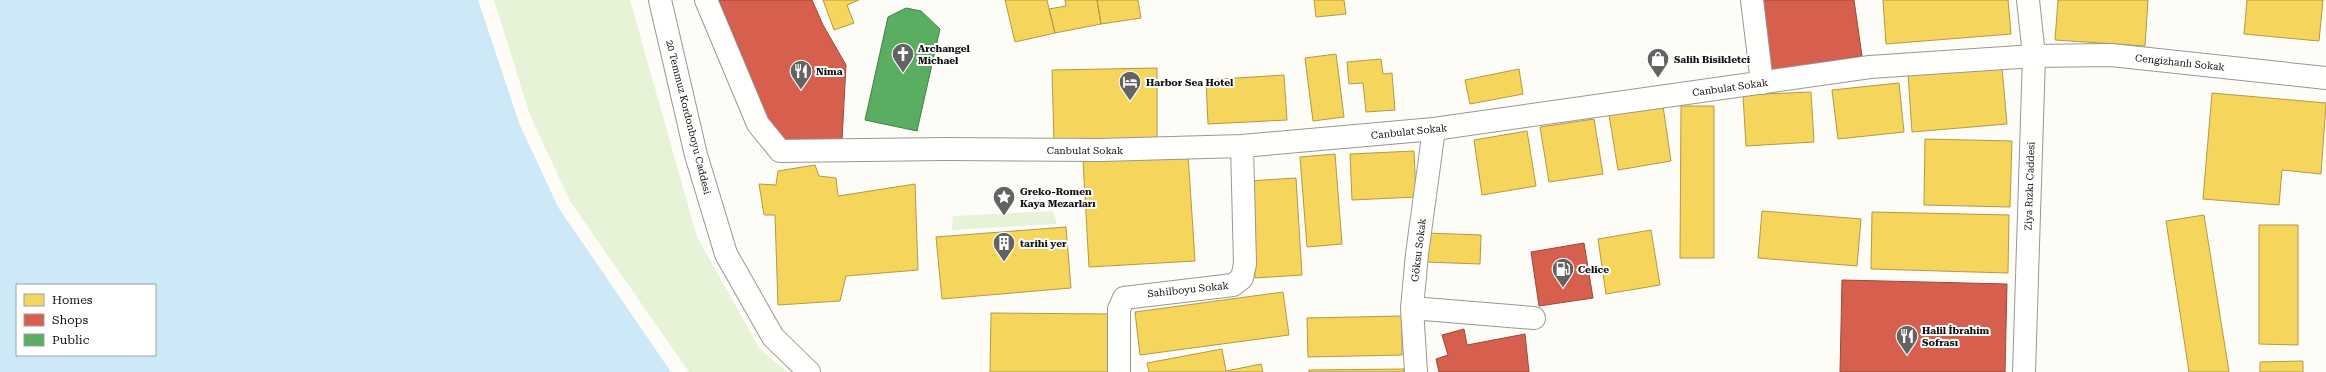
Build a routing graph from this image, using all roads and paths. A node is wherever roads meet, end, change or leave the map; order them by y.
1 (660, 0) edge
2 (706, 0) edge
3 (1752, 0) edge
4 (2028, 0) edge
5 (2034, 56) junction
6 (2326, 78) edge
7 (1762, 83) junction
8 (1434, 129) junction
9 (1242, 146) junction
10 (1412, 308) junction
11 (1534, 318) dead end
12 (809, 372) edge
13 (1119, 372) edge
14 (1416, 372) edge
15 (2024, 372) edge

1 - 12 street, 20 Temmuz Kordonboyu Caddesi
2 - 9 street, Canbulat Sokak
3 - 7 street
4 - 5 street, Ziya Rızkı Caddesi
5 - 6 street, Cengizhanlı Sokak
5 - 7 street, Canbulat Sokak
5 - 15 street, Ziya Rızkı Caddesi
7 - 8 street, Canbulat Sokak
8 - 9 street, Canbulat Sokak
8 - 10 street, Göksu Sokak
9 - 13 street, Sahilboyu Sokak
10 - 11 street
10 - 14 street, Göksu Sokak

